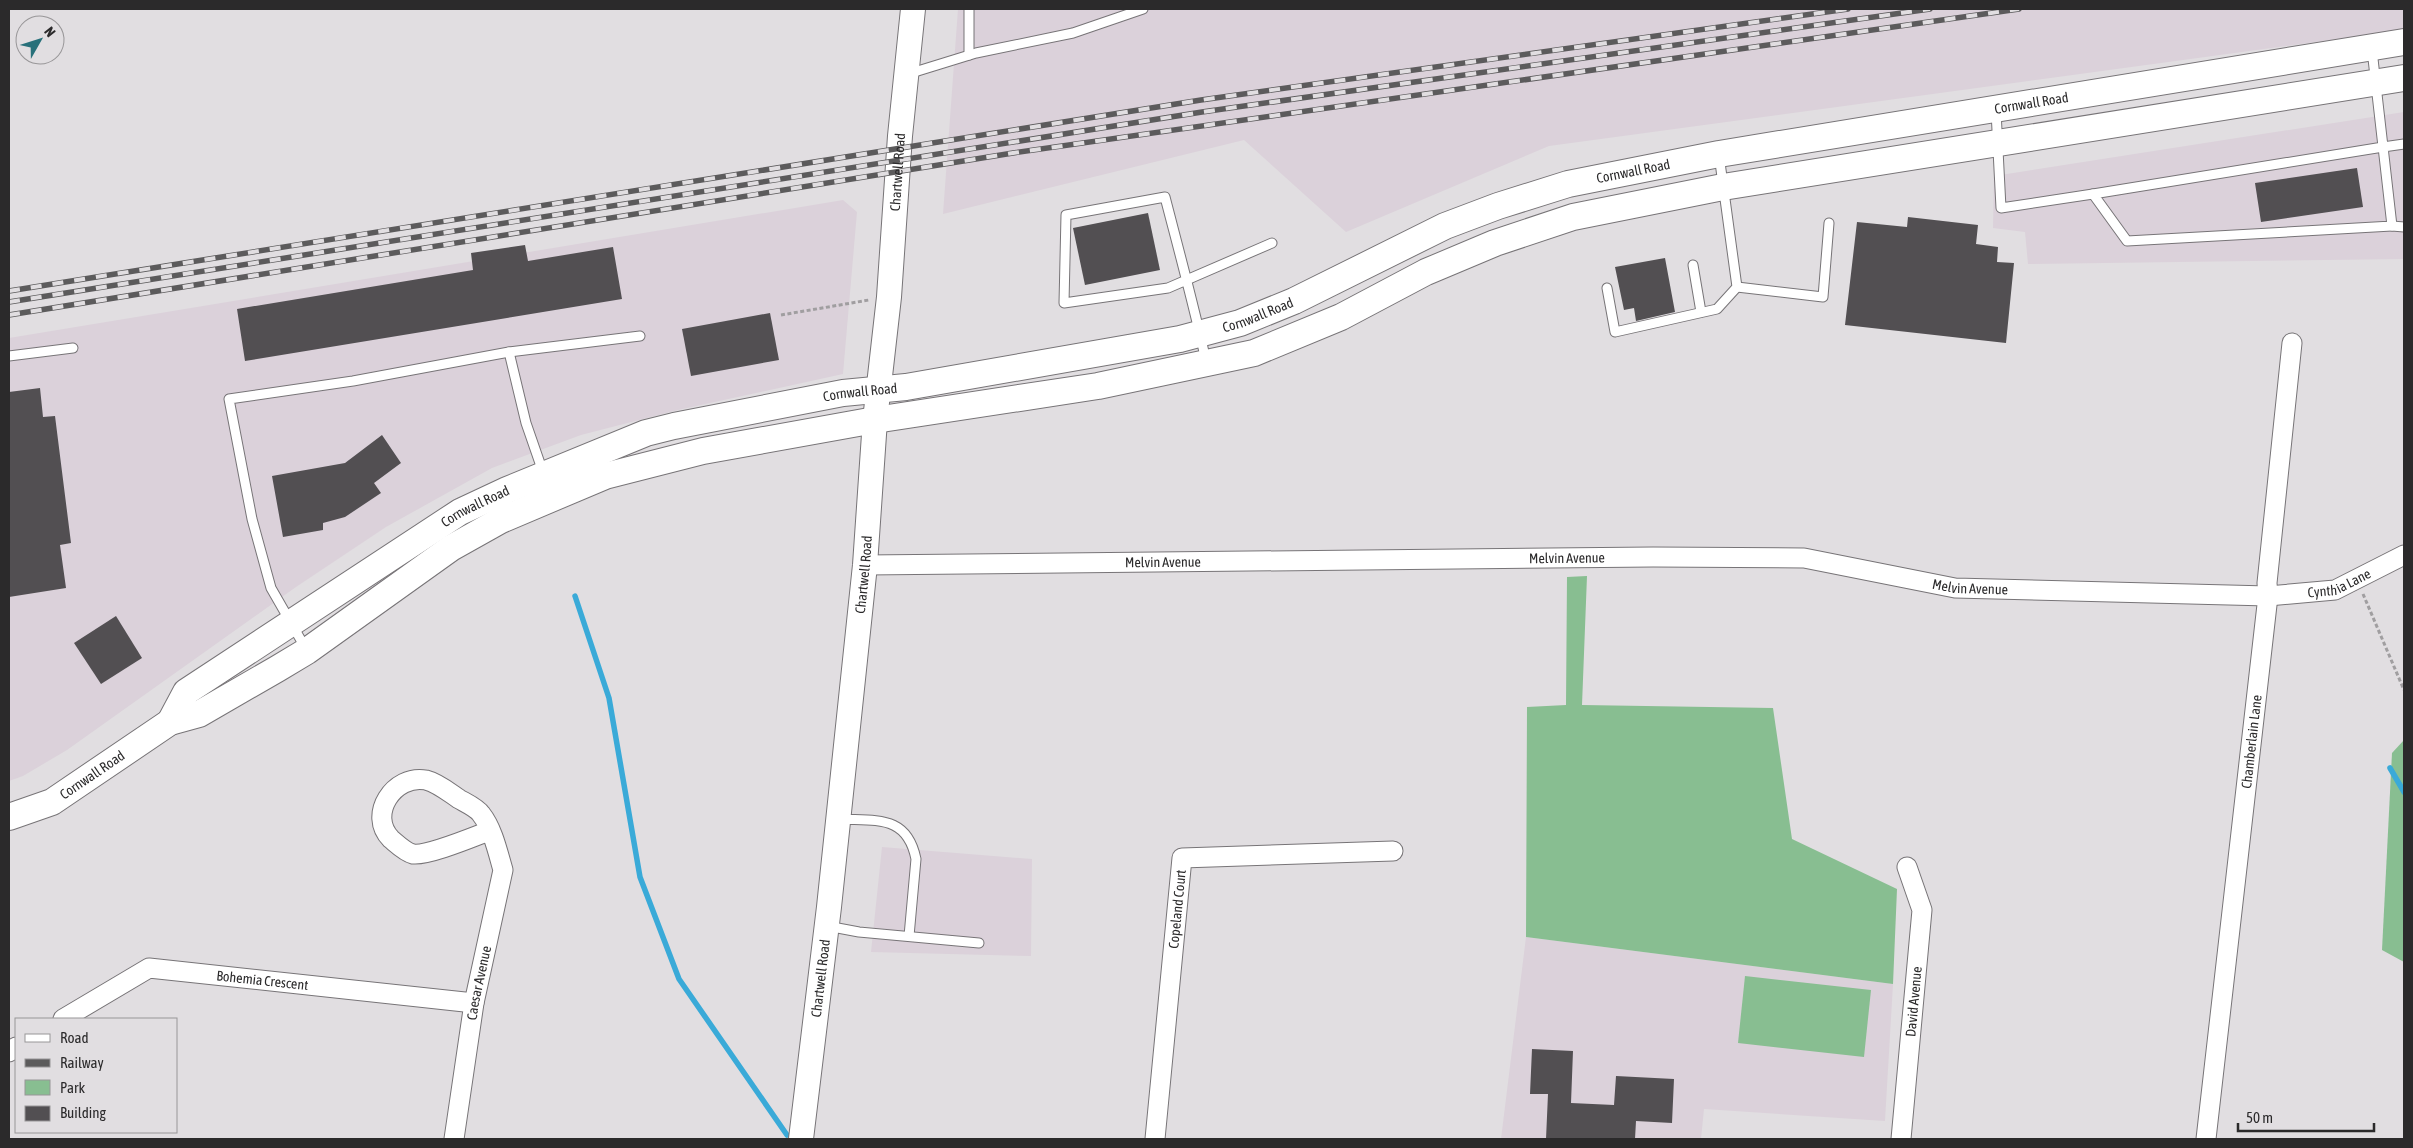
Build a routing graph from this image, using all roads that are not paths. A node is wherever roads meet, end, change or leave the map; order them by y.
1 (913, 9) edge
2 (969, 9) edge
3 (1144, 9) edge
4 (2404, 42) edge
5 (2372, 48) junction
6 (969, 55) junction
7 (907, 74) junction
8 (2404, 78) edge
9 (2376, 83) junction
10 (1996, 109) junction
11 (1999, 142) junction
12 (2404, 144) edge
13 (2383, 147) junction
14 (1719, 154) junction
15 (1723, 187) junction
16 (2093, 194) junction
17 (1828, 223) dead end
18 (2392, 226) junction
19 (2404, 227) edge
20 (1272, 243) dead end
21 (1693, 266) dead end
22 (1187, 282) junction
23 (1737, 287) junction
24 (1607, 288) dead end
25 (1701, 312) junction
26 (1200, 334) junction
27 (640, 336) dead end
28 (2292, 343) dead end
29 (73, 348) dead end
30 (509, 352) junction
31 (9, 356) edge
32 (1206, 364) junction
33 (877, 390) junction
34 (874, 420) junction
35 (544, 474) junction
36 (2404, 555) edge
37 (865, 565) junction
38 (2268, 596) junction
39 (291, 624) junction
40 (307, 651) junction
41 (170, 722) junction
42 (9, 818) edge
43 (838, 819) junction
44 (490, 832) junction
45 (1393, 851) dead end
46 (1908, 867) dead end
47 (827, 926) junction
48 (909, 936) junction
49 (980, 943) dead end
50 (474, 1003) junction
51 (65, 1018) edge
52 (454, 1139) edge
53 (801, 1139) edge
54 (1155, 1139) edge
55 (1901, 1139) edge
56 (2206, 1139) edge

1 - 7 street, Chartwell Road
2 - 6 lane
3 - 6 lane
4 - 5 main road, Cornwall Road
5 - 9 lane
5 - 10 main road, Cornwall Road
6 - 7 lane
7 - 33 street, Chartwell Road
8 - 9 main road, Cornwall Road
9 - 11 main road, Cornwall Road
9 - 13 lane
10 - 11 lane
10 - 14 main road, Cornwall Road
11 - 15 main road, Cornwall Road
11 - 16 lane
12 - 13 lane
13 - 16 lane
13 - 18 lane
14 - 15 lane
14 - 26 main road, Cornwall Road
15 - 23 lane
15 - 32 main road, Cornwall Road
16 - 18 lane
17 - 23 lane
18 - 19 lane
20 - 22 lane
21 - 25 lane
22 - 22 lane
22 - 26 lane
23 - 25 lane
24 - 25 lane
26 - 32 lane
26 - 33 main road, Cornwall Road
27 - 30 lane
28 - 38 street, Chamberlain Lane
29 - 31 lane
30 - 35 lane
30 - 39 lane
32 - 34 main road, Cornwall Road
33 - 34 street, Chartwell Road
33 - 35 main road, Cornwall Road
34 - 37 street, Chartwell Road
34 - 40 main road, Cornwall Road
35 - 39 main road, Cornwall Road
36 - 38 street, Cynthia Lane
37 - 38 street, Melvin Avenue
37 - 43 street, Chartwell Road
38 - 56 street, Chamberlain Lane
39 - 40 lane
39 - 41 main road, Cornwall Road
40 - 41 main road, Cornwall Road
41 - 42 main road, Cornwall Road
43 - 47 street, Chartwell Road
43 - 48 lane
44 - 44 street, Caesar Avenue
44 - 50 street, Caesar Avenue
45 - 54 street, Copeland Court
46 - 55 street, David Avenue
47 - 48 lane
47 - 53 street, Chartwell Road
48 - 49 lane
50 - 51 street, Bohemia Crescent
50 - 52 street, Caesar Avenue

